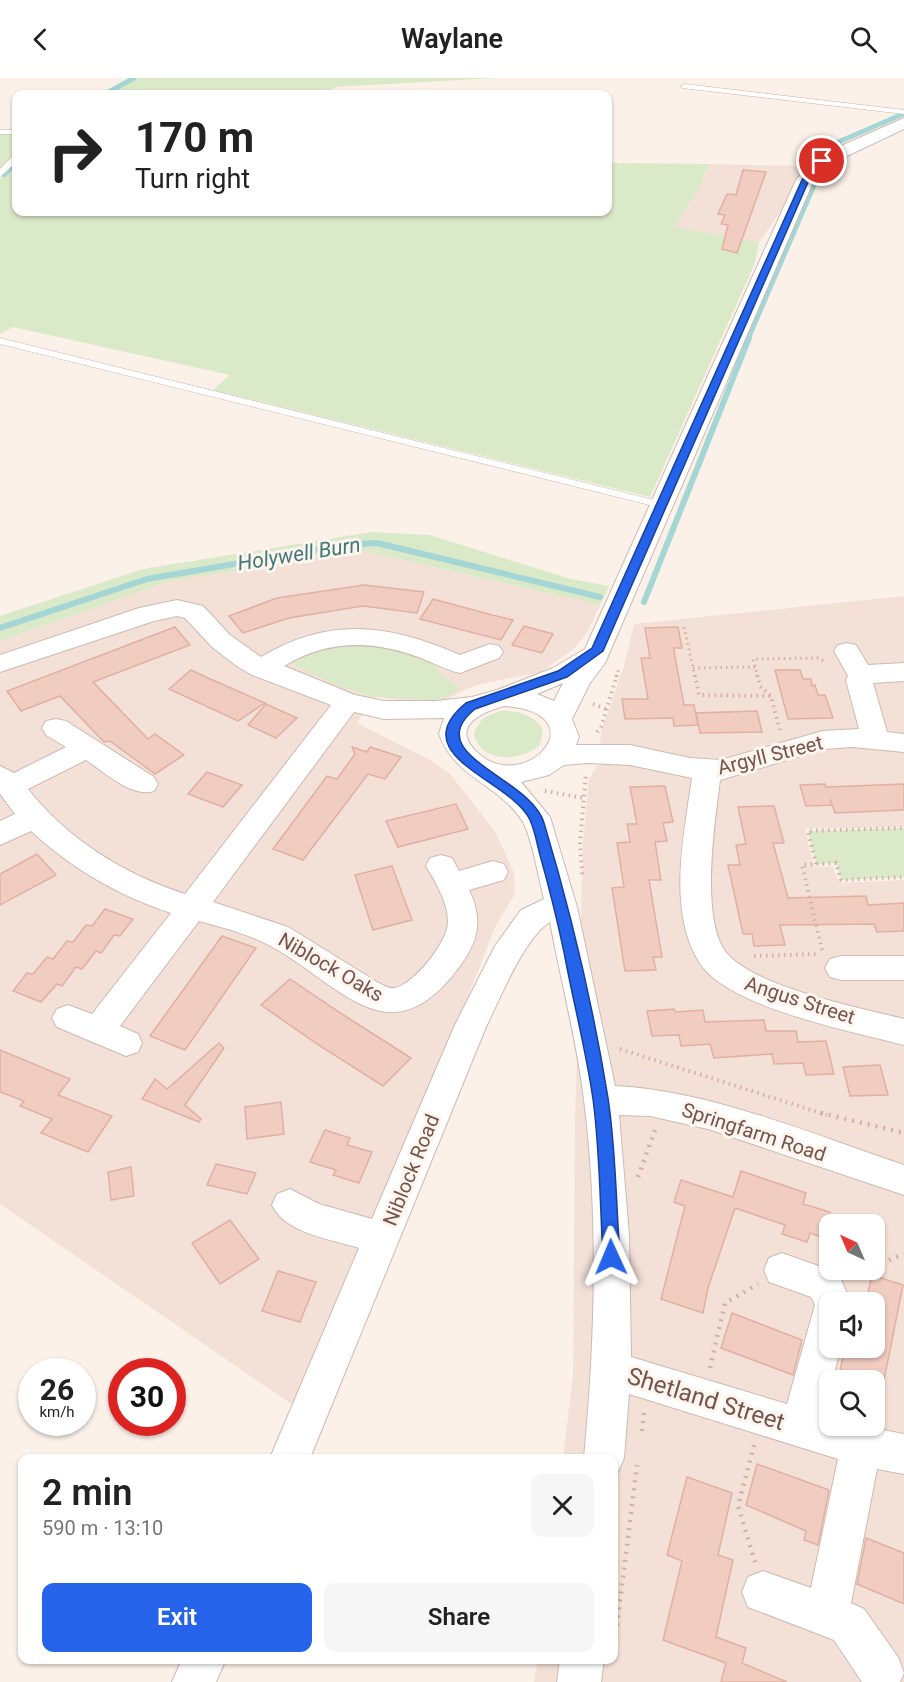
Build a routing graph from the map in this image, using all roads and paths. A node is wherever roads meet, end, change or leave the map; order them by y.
1 (685, 86) dead end
2 (904, 112) edge
3 (904, 123) edge
4 (12, 162) edge
5 (0, 174) edge
6 (0, 341) edge
7 (662, 505) junction
8 (684, 627) dead end
9 (602, 640) junction
10 (847, 651) dead end
11 (490, 652) dead end
12 (0, 664) edge
13 (755, 667) junction
14 (693, 668) junction
15 (261, 669) junction
16 (904, 672) edge
17 (861, 676) junction
18 (771, 696) junction
19 (503, 697) junction
20 (348, 702) junction
21 (471, 706) junction
22 (384, 710) junction
23 (560, 720) junction
24 (56, 728) dead end
25 (592, 737) junction
26 (875, 739) junction
27 (904, 743) edge
28 (85, 749) junction
29 (456, 750) junction
30 (792, 750) junction
31 (630, 755) junction
32 (481, 769) junction
33 (707, 771) junction
34 (6, 781) edge
35 (546, 782) junction
36 (144, 784) dead end
37 (583, 798) dead end
38 (34, 817) junction
39 (904, 828) edge
40 (0, 834) edge
41 (816, 864) junction
42 (493, 872) dead end
43 (904, 877) edge
44 (191, 907) junction
45 (562, 907) junction
46 (712, 958) junction
47 (841, 968) dead end
48 (904, 968) edge
49 (68, 1018) dead end
50 (904, 1032) edge
51 (618, 1048) dead end
52 (601, 1100) junction
53 (904, 1132) edge
54 (904, 1180) edge
55 (290, 1205) dead end
56 (382, 1238) junction
57 (904, 1254) edge
58 (885, 1262) edge
59 (782, 1270) joint
60 (828, 1292) edge
61 (819, 1356) edge
62 (612, 1370) junction
63 (702, 1397) junction
64 (761, 1416) junction
65 (801, 1427) junction
66 (861, 1446) junction
67 (292, 1454) edge
68 (604, 1454) edge
69 (904, 1454) edge
70 (763, 1592) joint
71 (827, 1615) junction
72 (202, 1664) edge
73 (581, 1664) edge
74 (882, 1673) dead end
75 (194, 1682) edge
76 (579, 1682) edge

1 - 2 lane
3 - 7 street
4 - 5 lane
6 - 7 lane
7 - 9 street
8 - 14 path
9 - 19 street
9 - 23 street
9 - 25 path
10 - 17 street
11 - 15 street
12 - 15 street
13 - 14 path
13 - 17 path
13 - 18 path
14 - 18 path
15 - 20 street
16 - 17 street
17 - 26 street
18 - 30 path
19 - 21 street
19 - 23 street
20 - 22 street
20 - 44 street
21 - 22 street
21 - 29 street
22 - 29 street
23 - 25 street, Argyll Street
23 - 35 street
24 - 28 street
25 - 31 street, Argyll Street
26 - 27 street, Argyll Street
26 - 30 street, Argyll Street
28 - 34 street, Niblock Oaks
28 - 36 street
29 - 32 street
30 - 33 street, Argyll Street
31 - 33 street, Argyll Street
31 - 35 street, Argyll Street
32 - 35 street
32 - 35 street
33 - 46 street
34 - 38 street, Niblock Oaks
35 - 37 path
35 - 45 street
38 - 40 street
38 - 44 street, Niblock Oaks
39 - 41 path
41 - 43 path
41 - 46 path
42 - 44 street, Niblock Oaks
44 - 49 street
45 - 52 street
45 - 56 street, Niblock Road
46 - 50 street, Angus Street
47 - 48 street
51 - 53 path
52 - 54 street, Springfarm Road
52 - 62 street
55 - 56 street
56 - 67 street, Niblock Road
57 - 58 path
59 - 60 street
59 - 63 path
61 - 65 street, Shetland Street
62 - 63 street, Shetland Street
62 - 68 street
63 - 64 street, Shetland Street
64 - 65 street, Shetland Street
64 - 70 path
65 - 66 street, Shetland Street
66 - 69 street, Shetland Street
66 - 71 street
70 - 71 street
71 - 74 street
72 - 75 street
73 - 76 street

